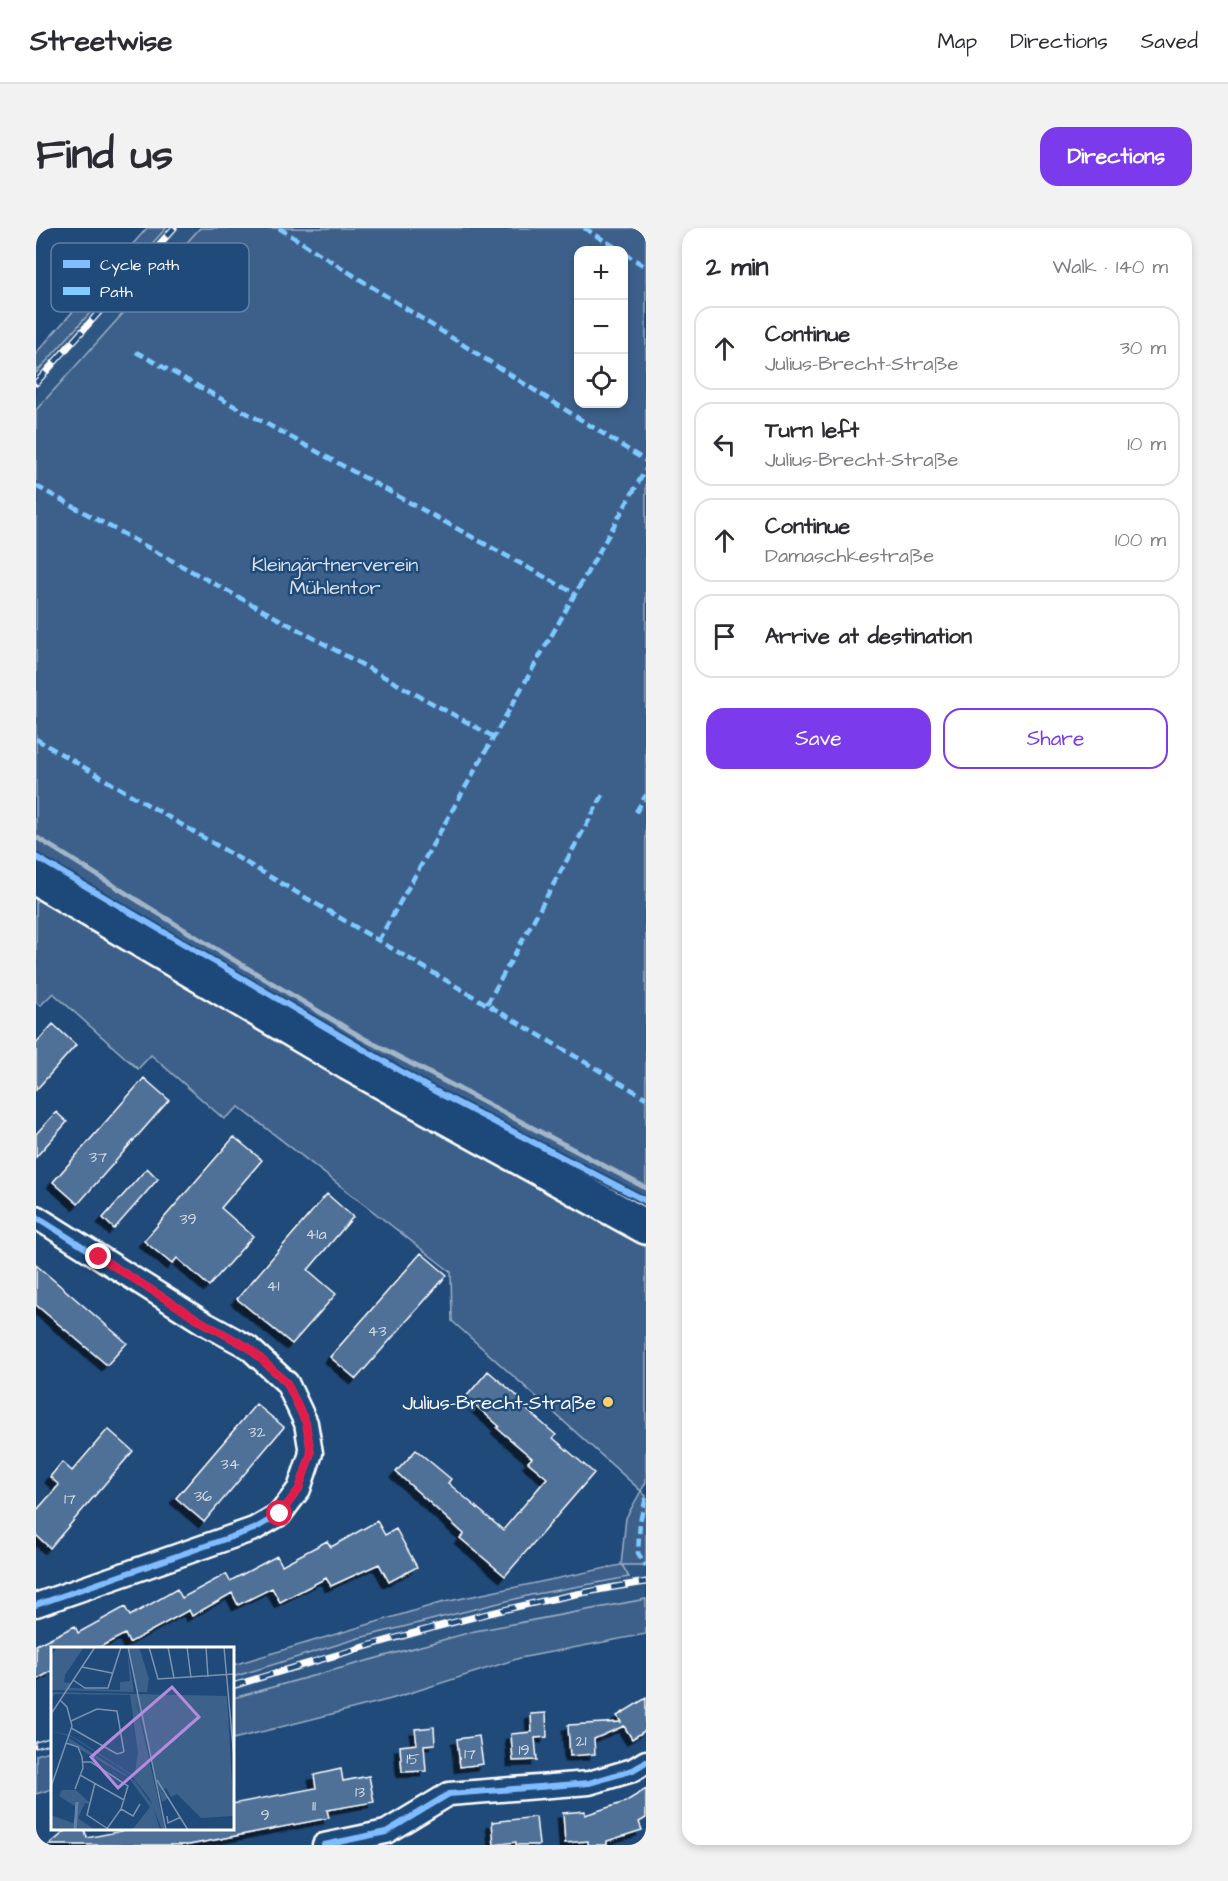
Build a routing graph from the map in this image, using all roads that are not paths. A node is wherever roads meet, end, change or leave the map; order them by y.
1 (36, 878) edge
2 (36, 1217) edge
3 (646, 1227) edge
4 (36, 1605) edge
5 (646, 1762) edge
6 (324, 1845) edge

1 - 3 main road
2 - 4 street
5 - 6 street

